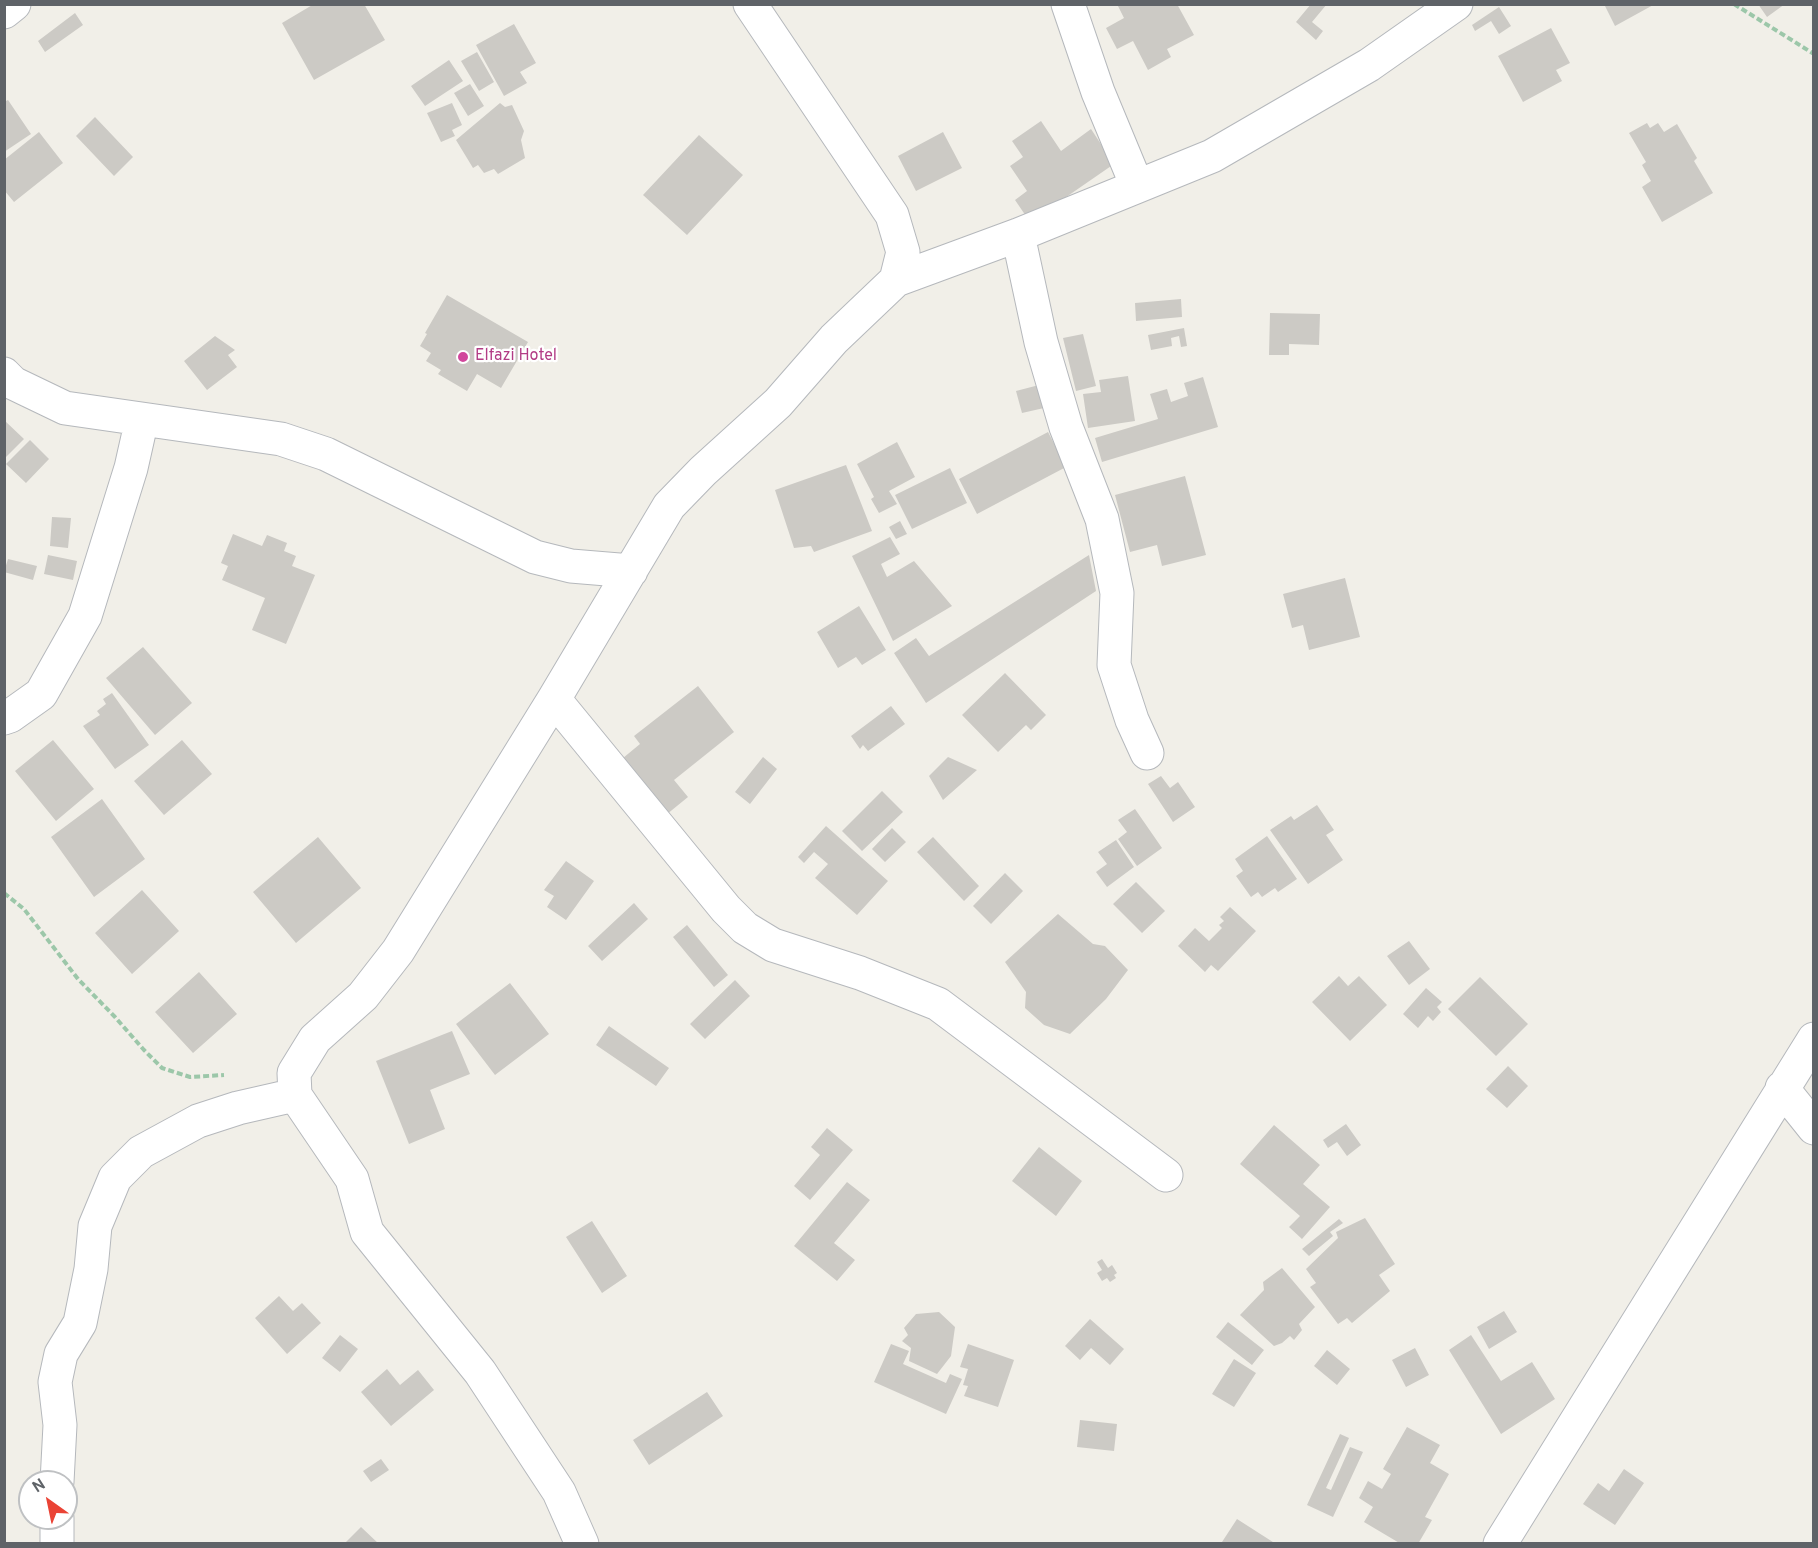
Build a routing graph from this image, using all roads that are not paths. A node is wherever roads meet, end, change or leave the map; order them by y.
1 (14, 4) edge
2 (750, 4) edge
3 (1068, 4) edge
4 (1456, 4) edge
5 (4, 12) edge
6 (1137, 186) junction
7 (1018, 235) junction
8 (896, 279) junction
9 (4, 374) edge
10 (142, 419) junction
11 (631, 571) junction
12 (554, 699) junction
13 (4, 718) edge
14 (1147, 753) dead end
15 (1814, 1039) edge
16 (1782, 1088) junction
17 (295, 1095) junction
18 (1814, 1128) edge
19 (1166, 1175) dead end
20 (58, 1470) edge
21 (582, 1544) edge
22 (1500, 1544) edge

1 - 5 street
2 - 8 street
3 - 6 street
4 - 6 street
6 - 7 street
7 - 8 street
7 - 14 street
8 - 11 street
9 - 10 street
10 - 11 street
10 - 13 street
11 - 12 street
12 - 17 street
12 - 19 street
15 - 16 street
16 - 18 street
16 - 22 street
17 - 20 street
17 - 21 street

